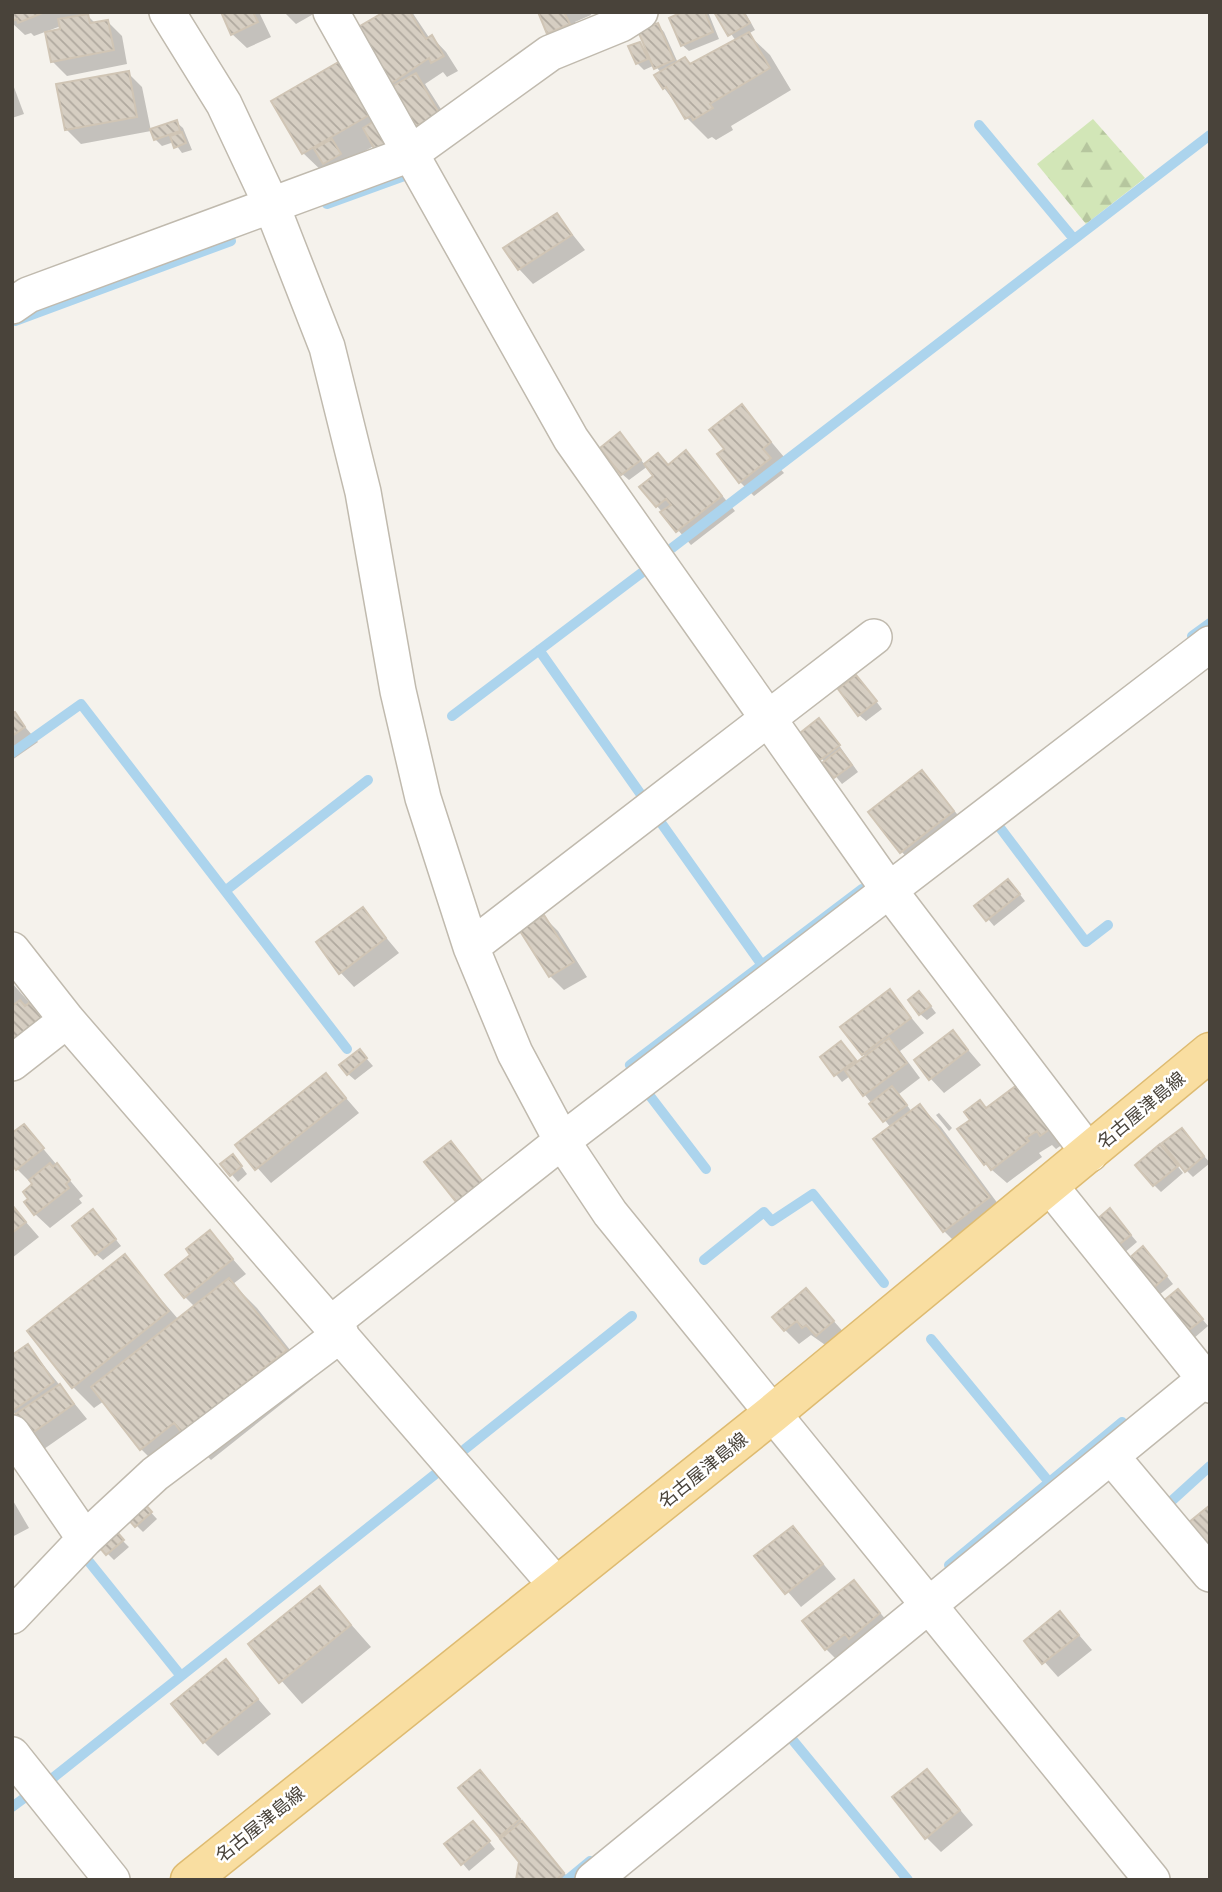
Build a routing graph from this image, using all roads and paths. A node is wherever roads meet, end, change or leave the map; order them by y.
1 (167, 12) edge
2 (331, 12) edge
3 (640, 12) edge
4 (410, 154) junction
5 (271, 204) junction
6 (12, 306) edge
7 (874, 638) dead end
8 (1210, 644) edge
9 (769, 717) junction
10 (890, 890) junction
11 (471, 947) junction
12 (12, 950) edge
13 (67, 1020) junction
14 (1210, 1027) edge
15 (1201, 1060) edge
16 (12, 1063) edge
17 (562, 1141) junction
18 (1090, 1154) junction
19 (1050, 1186) junction
20 (337, 1328) junction
21 (1208, 1382) edge
22 (772, 1414) junction
23 (12, 1433) edge
24 (1111, 1456) junction
25 (85, 1539) junction
26 (1210, 1574) edge
27 (558, 1587) junction
28 (928, 1605) junction
29 (12, 1616) edge
30 (12, 1755) edge
31 (112, 1880) edge
32 (190, 1880) edge
33 (593, 1880) edge
34 (1152, 1880) edge

1 - 5 street
2 - 4 street
3 - 4 street
4 - 5 street
4 - 9 street
5 - 6 street
5 - 11 street
7 - 9 street
8 - 10 street
9 - 10 street
9 - 11 street
10 - 17 street
10 - 18 street
11 - 17 street
12 - 13 street
13 - 16 street
13 - 20 street
14 - 15 street
15 - 18 main road, 名古屋津島線
17 - 20 street
17 - 22 street
18 - 19 main road, 名古屋津島線
19 - 21 street
19 - 22 main road, 名古屋津島線
20 - 25 street
20 - 27 street
21 - 24 street
22 - 27 main road, 名古屋津島線
22 - 28 street
23 - 25 street
24 - 26 street
24 - 28 street
25 - 29 street
27 - 32 main road, 名古屋津島線
28 - 33 street
28 - 34 street
30 - 31 street

